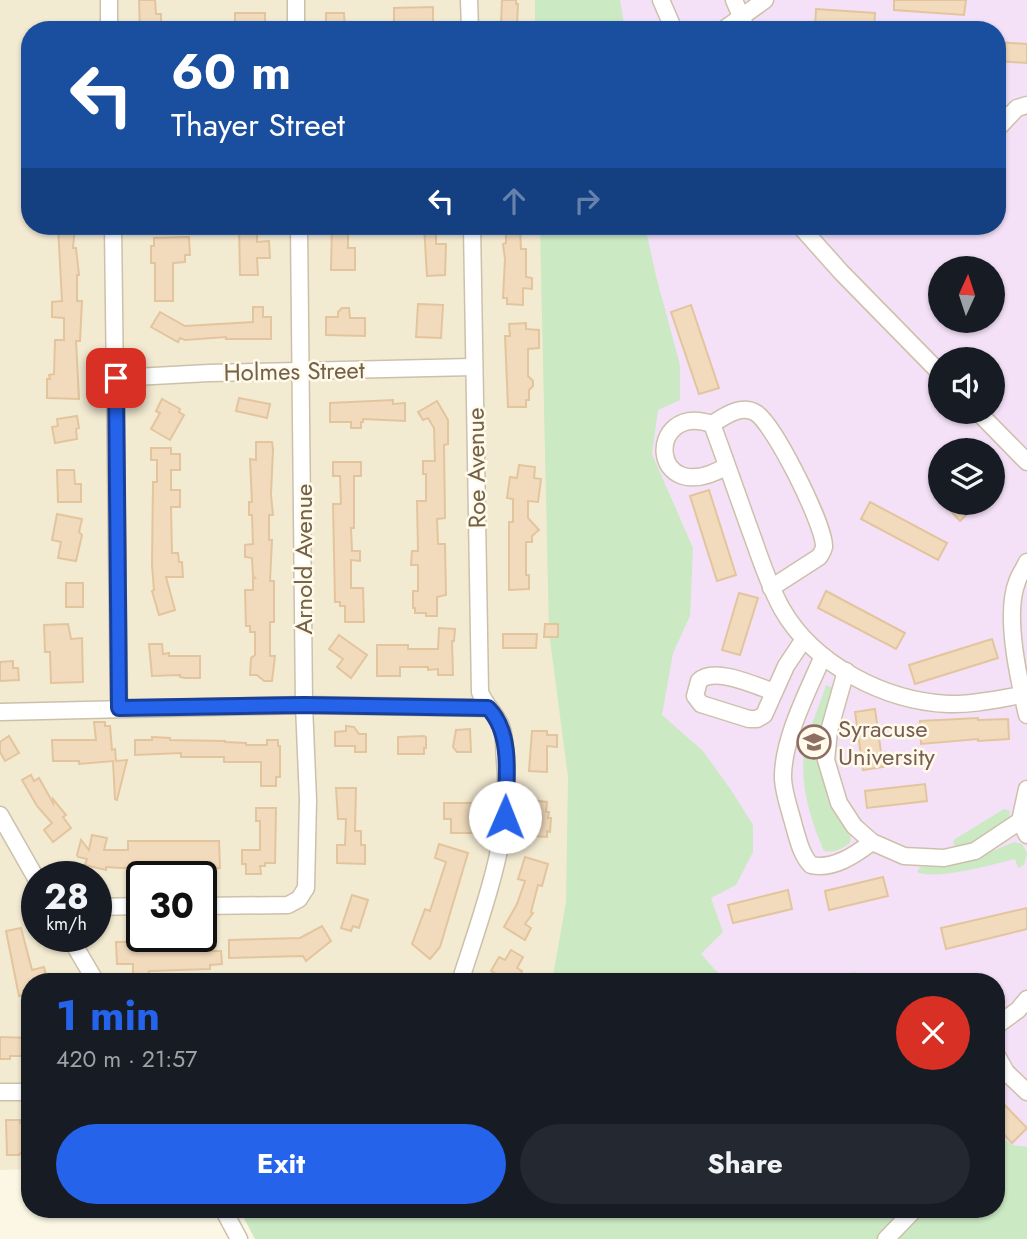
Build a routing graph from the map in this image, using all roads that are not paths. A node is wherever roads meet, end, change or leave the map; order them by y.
1 (109, 0) edge
2 (296, 0) edge
3 (469, 0) edge
4 (662, 0) edge
5 (672, 0) edge
6 (734, 0) edge
7 (765, 0) edge
8 (109, 21) edge
9 (296, 21) edge
10 (470, 21) edge
11 (670, 21) edge
12 (678, 21) edge
13 (743, 21) edge
14 (746, 21) edge
15 (1027, 105) edge
16 (1006, 120) edge
17 (113, 235) edge
18 (299, 235) edge
19 (472, 235) edge
20 (808, 235) edge
21 (928, 361) edge
22 (473, 367) junction
23 (302, 372) junction
24 (116, 378) junction
25 (712, 424) junction
26 (990, 424) edge
27 (1027, 462) edge
28 (727, 466) junction
29 (1027, 562) edge
30 (771, 588) junction
31 (804, 639) junction
32 (823, 656) junction
33 (846, 671) junction
34 (774, 692) junction
35 (1023, 695) junction
36 (304, 705) junction
37 (119, 708) junction
38 (488, 708) junction
39 (0, 712) edge
40 (1027, 715) edge
41 (1027, 789) edge
42 (0, 815) edge
43 (1024, 828) edge
44 (872, 842) junction
45 (26, 861) edge
46 (217, 906) edge
47 (78, 952) edge
48 (91, 973) edge
49 (463, 973) edge
50 (1027, 999) edge
51 (1005, 1019) edge
52 (1005, 1070) edge
53 (21, 1091) edge
54 (0, 1092) edge
55 (1027, 1092) edge
56 (228, 1218) edge
57 (907, 1218) edge
58 (239, 1239) edge
59 (887, 1239) edge

1 - 8 street
2 - 9 street
3 - 10 street
4 - 11 street
5 - 12 street
6 - 13 street
7 - 14 street
15 - 16 street
17 - 24 street
18 - 23 street, Arnold Avenue
19 - 22 street, Roe Avenue
20 - 21 street
22 - 23 street, Holmes Street
22 - 38 street, Roe Avenue
23 - 24 street, Holmes Street
23 - 36 street, Arnold Avenue
24 - 37 street
25 - 28 street
25 - 28 street
25 - 30 street
26 - 27 street
28 - 30 street
29 - 35 street
30 - 31 street
31 - 32 street
31 - 34 street
32 - 33 street
32 - 44 street
33 - 35 street
33 - 44 street
34 - 34 street
35 - 40 street
36 - 37 street
36 - 38 street
36 - 46 street, Arnold Avenue
37 - 39 street
38 - 49 street, Roe Avenue
41 - 43 street
42 - 45 street
43 - 44 street
47 - 48 street
50 - 51 street
52 - 55 street
53 - 54 street
56 - 58 street
57 - 59 street

